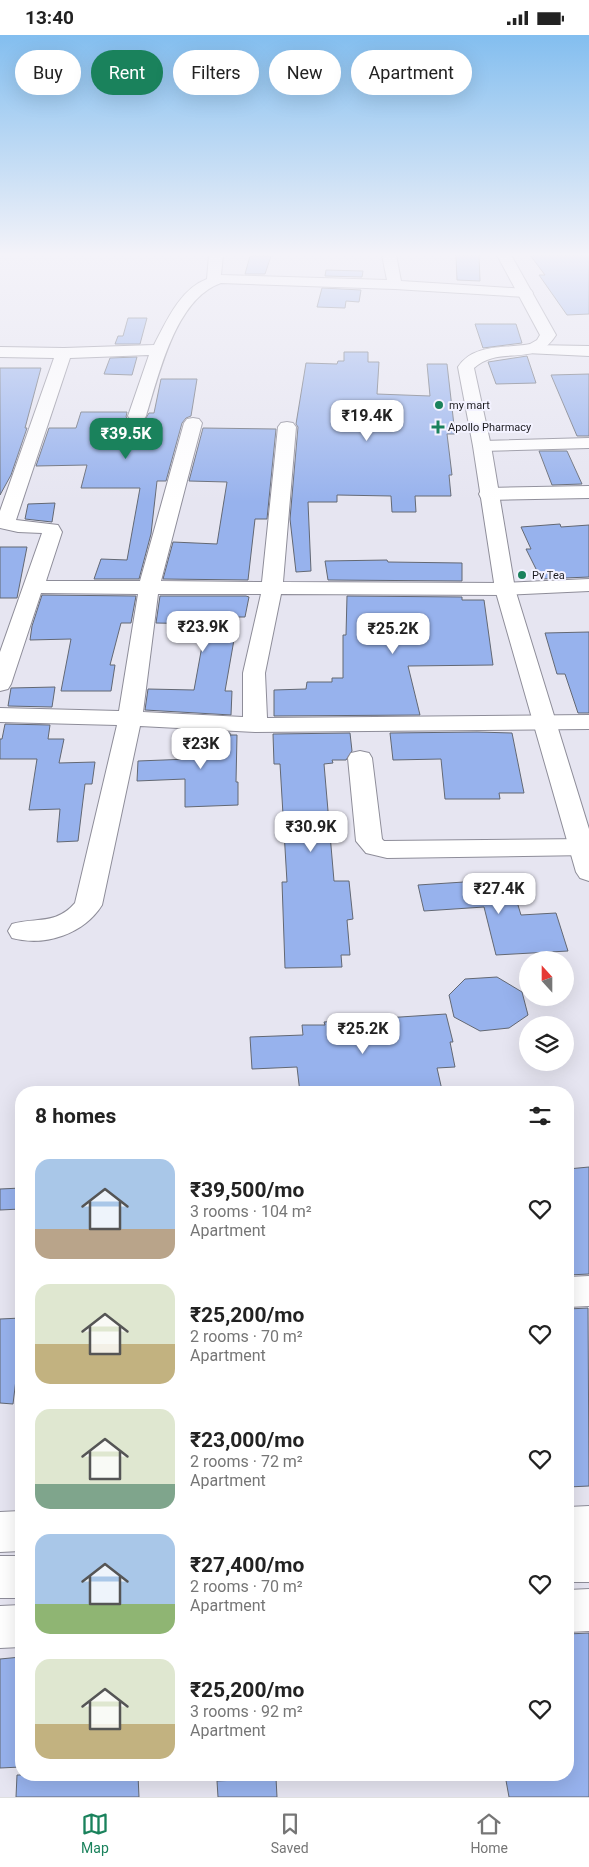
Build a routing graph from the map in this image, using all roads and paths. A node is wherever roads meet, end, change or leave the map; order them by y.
1 (166, 337) edge
2 (547, 337) edge
3 (159, 350) junction
4 (532, 350) junction
5 (589, 351) edge
6 (0, 352) edge
7 (64, 353) junction
8 (137, 416) dead end
9 (193, 423) dead end
10 (287, 427) dead end
11 (589, 443) edge
12 (482, 446) junction
13 (589, 492) edge
14 (488, 494) junction
15 (589, 585) edge
16 (33, 587) junction
17 (148, 587) junction
18 (272, 589) junction
19 (505, 589) junction
20 (0, 684) edge
21 (0, 715) edge
22 (130, 718) junction
23 (545, 722) junction
24 (589, 722) edge
25 (255, 725) junction
26 (360, 758) dead end
27 (585, 847) edge
28 (589, 872) edge
29 (22, 931) dead end
30 (589, 1291) edge
31 (574, 1292) edge
32 (574, 1526) edge
33 (589, 1526) edge
34 (15, 1531) edge
35 (0, 1532) edge
36 (574, 1562) edge
37 (589, 1562) edge
38 (0, 1577) edge
39 (15, 1577) edge
40 (589, 1610) edge
41 (574, 1611) edge
42 (15, 1626) edge
43 (0, 1627) edge

1 - 3 street
2 - 4 street
3 - 7 street
3 - 8 street
4 - 5 street
4 - 12 street
6 - 7 street
7 - 16 street
9 - 17 street
10 - 18 street
11 - 12 street
12 - 14 street
13 - 14 street
14 - 19 street
15 - 19 street
16 - 17 street
16 - 20 street
17 - 18 street
17 - 22 street
18 - 19 street
18 - 25 street
19 - 23 street
21 - 22 street
22 - 25 street
22 - 29 street
23 - 24 street
23 - 25 street
23 - 27 street
26 - 27 street
27 - 28 street
30 - 31 street
32 - 33 street
34 - 35 street
36 - 37 street
38 - 39 street
40 - 41 street
42 - 43 street

